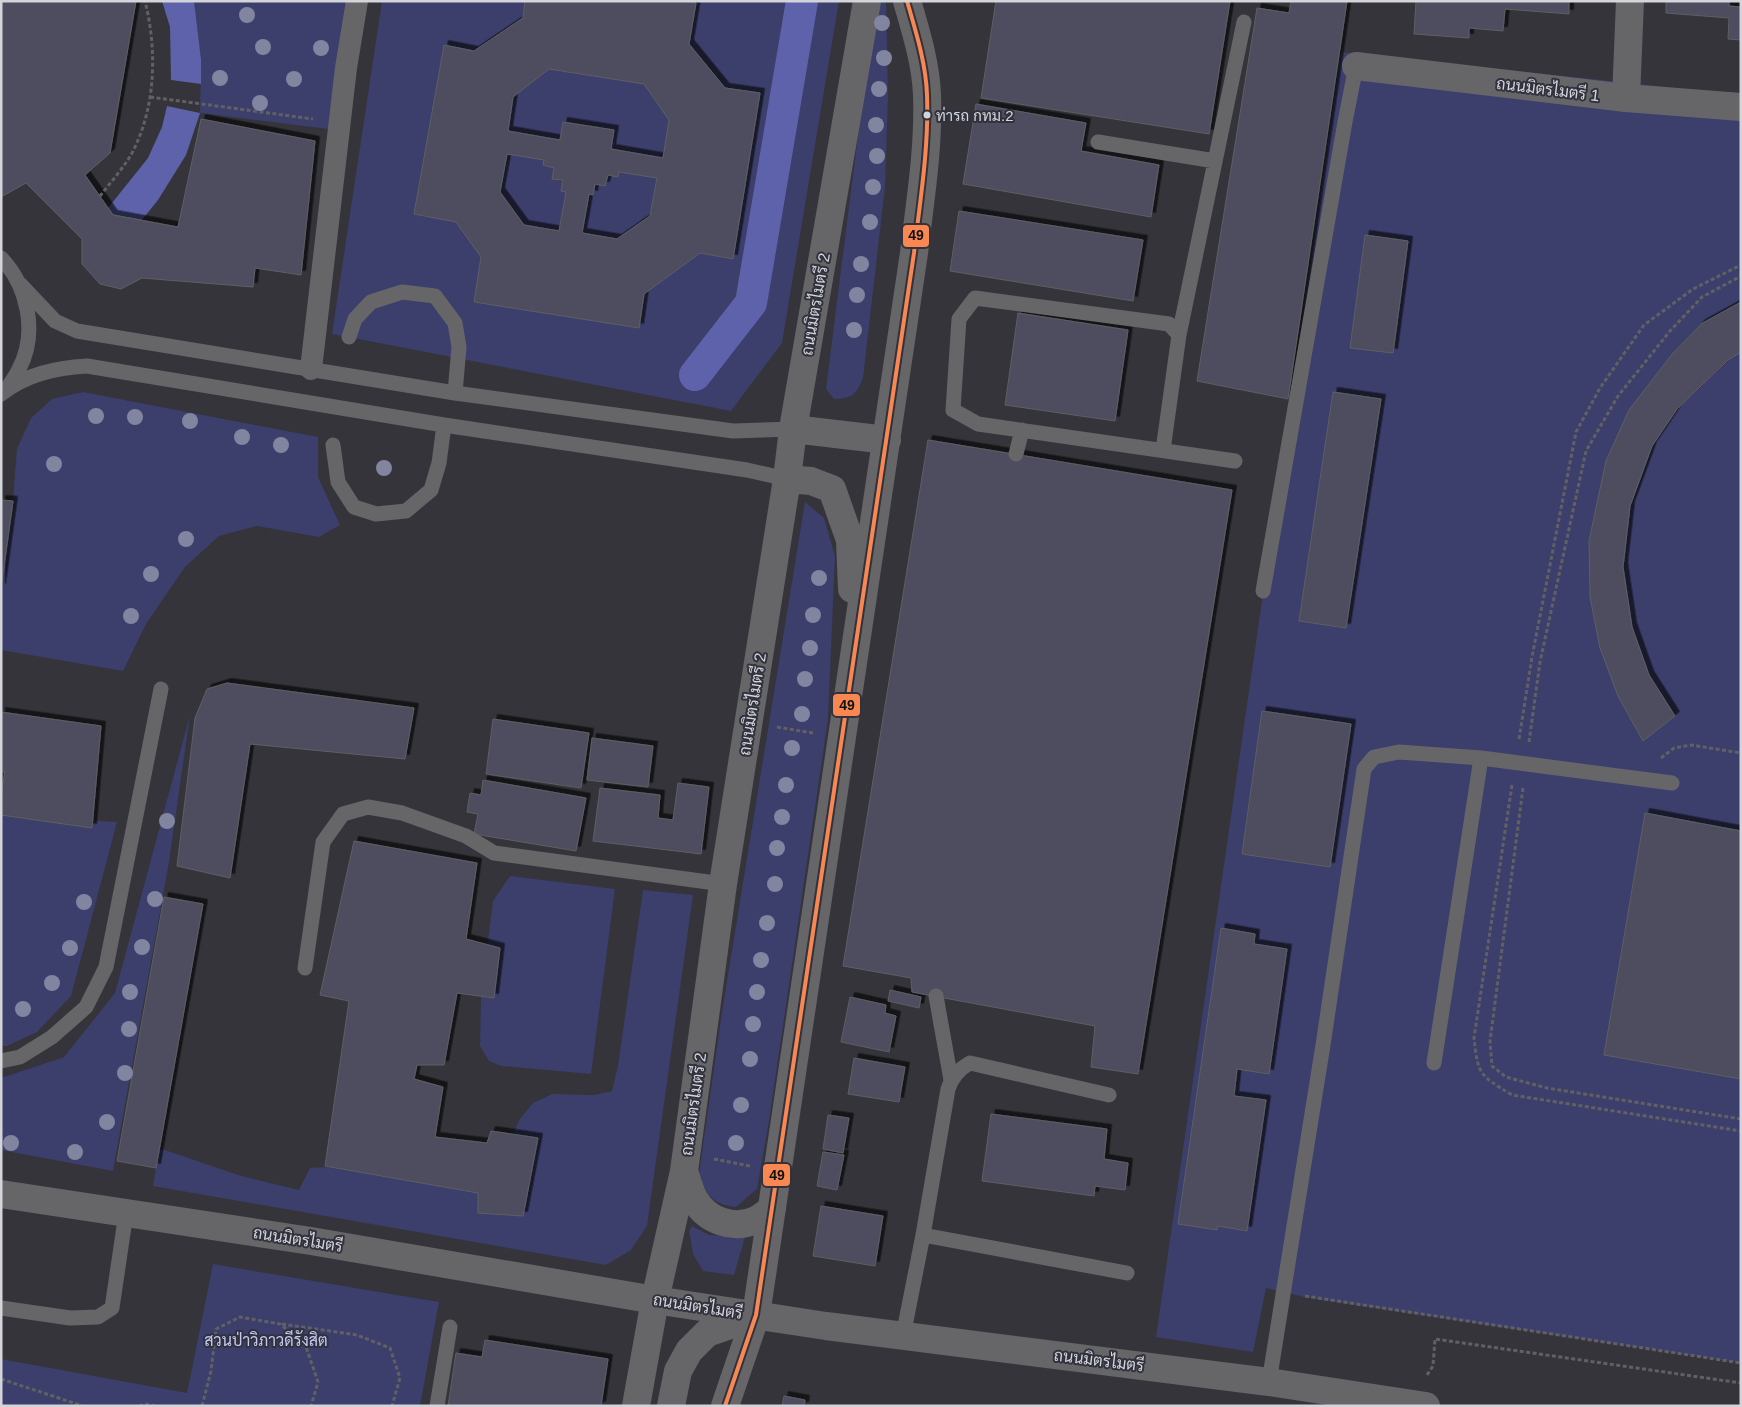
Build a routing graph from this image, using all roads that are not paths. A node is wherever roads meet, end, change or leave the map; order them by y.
1 (357, 1) edge
2 (867, 1) edge
3 (908, 1) edge
4 (1630, 1) edge
5 (1244, 22) dead end
6 (1356, 66) joint
7 (1626, 98) junction
8 (1741, 107) edge
9 (1098, 142) dead end
10 (1215, 161) junction
11 (1, 258) edge
12 (20, 284) junction
13 (1179, 336) junction
14 (349, 338) dead end
15 (311, 369) junction
16 (3, 393) edge
17 (455, 393) junction
18 (444, 425) junction
19 (793, 429) junction
20 (1022, 430) junction
21 (887, 440) junction
22 (333, 445) dead end
23 (1163, 450) junction
24 (1016, 454) dead end
25 (1235, 461) dead end
26 (787, 479) junction
27 (1263, 591) dead end
28 (855, 648) junction
29 (160, 689) dead end
30 (1481, 758) junction
31 (1672, 783) dead end
32 (723, 884) junction
33 (304, 968) dead end
34 (936, 996) dead end
35 (1, 1061) edge
36 (1434, 1063) dead end
37 (951, 1080) junction
38 (1109, 1095) dead end
39 (684, 1171) junction
40 (1, 1194) edge
41 (772, 1209) junction
42 (126, 1214) junction
43 (923, 1235) junction
44 (1127, 1273) dead end
45 (655, 1300) junction
46 (1, 1308) edge
47 (756, 1315) junction
48 (450, 1328) dead end
49 (904, 1336) junction
50 (1269, 1382) junction
51 (437, 1406) edge
52 (636, 1406) edge
53 (671, 1406) edge
54 (725, 1406) edge
55 (1426, 1406) edge

1 - 15 street
2 - 19 street, ถนนมิตรไมตรี 2
3 - 21 street
4 - 7 street
5 - 10 lane
6 - 7 street, ถนนมิตรไมตรี 1
6 - 27 lane
7 - 8 street, ถนนมิตรไมตรี 1
9 - 10 lane
10 - 13 lane
11 - 12 lane
12 - 15 lane
12 - 16 lane
13 - 20 lane
13 - 23 lane
14 - 17 lane
15 - 17 lane
16 - 18 lane
17 - 19 lane
18 - 22 lane
18 - 26 lane
19 - 21 street
19 - 26 street, ถนนมิตรไมตรี 2
20 - 23 lane
20 - 24 lane
21 - 28 street
23 - 25 lane
26 - 28 street
26 - 32 street, ถนนมิตรไมตรี 2
28 - 41 street
29 - 35 lane
30 - 31 lane
30 - 36 lane
30 - 50 lane
32 - 33 lane
32 - 39 street, ถนนมิตรไมตรี 2
34 - 37 lane
37 - 38 lane
37 - 43 lane
39 - 41 street
39 - 45 street, ถนนมิตรไมตรี 2
40 - 42 street, ถนนมิตรไมตรี
41 - 47 street
42 - 45 street, ถนนมิตรไมตรี
42 - 46 lane
43 - 44 lane
43 - 49 lane
45 - 47 street, ถนนมิตรไมตรี
45 - 52 street, ถนนมิตรไมตรี 2
47 - 49 street, ถนนมิตรไมตรี
47 - 53 street
47 - 54 street
48 - 51 lane
49 - 50 street, ถนนมิตรไมตรี
50 - 55 street, ถนนมิตรไมตรี

